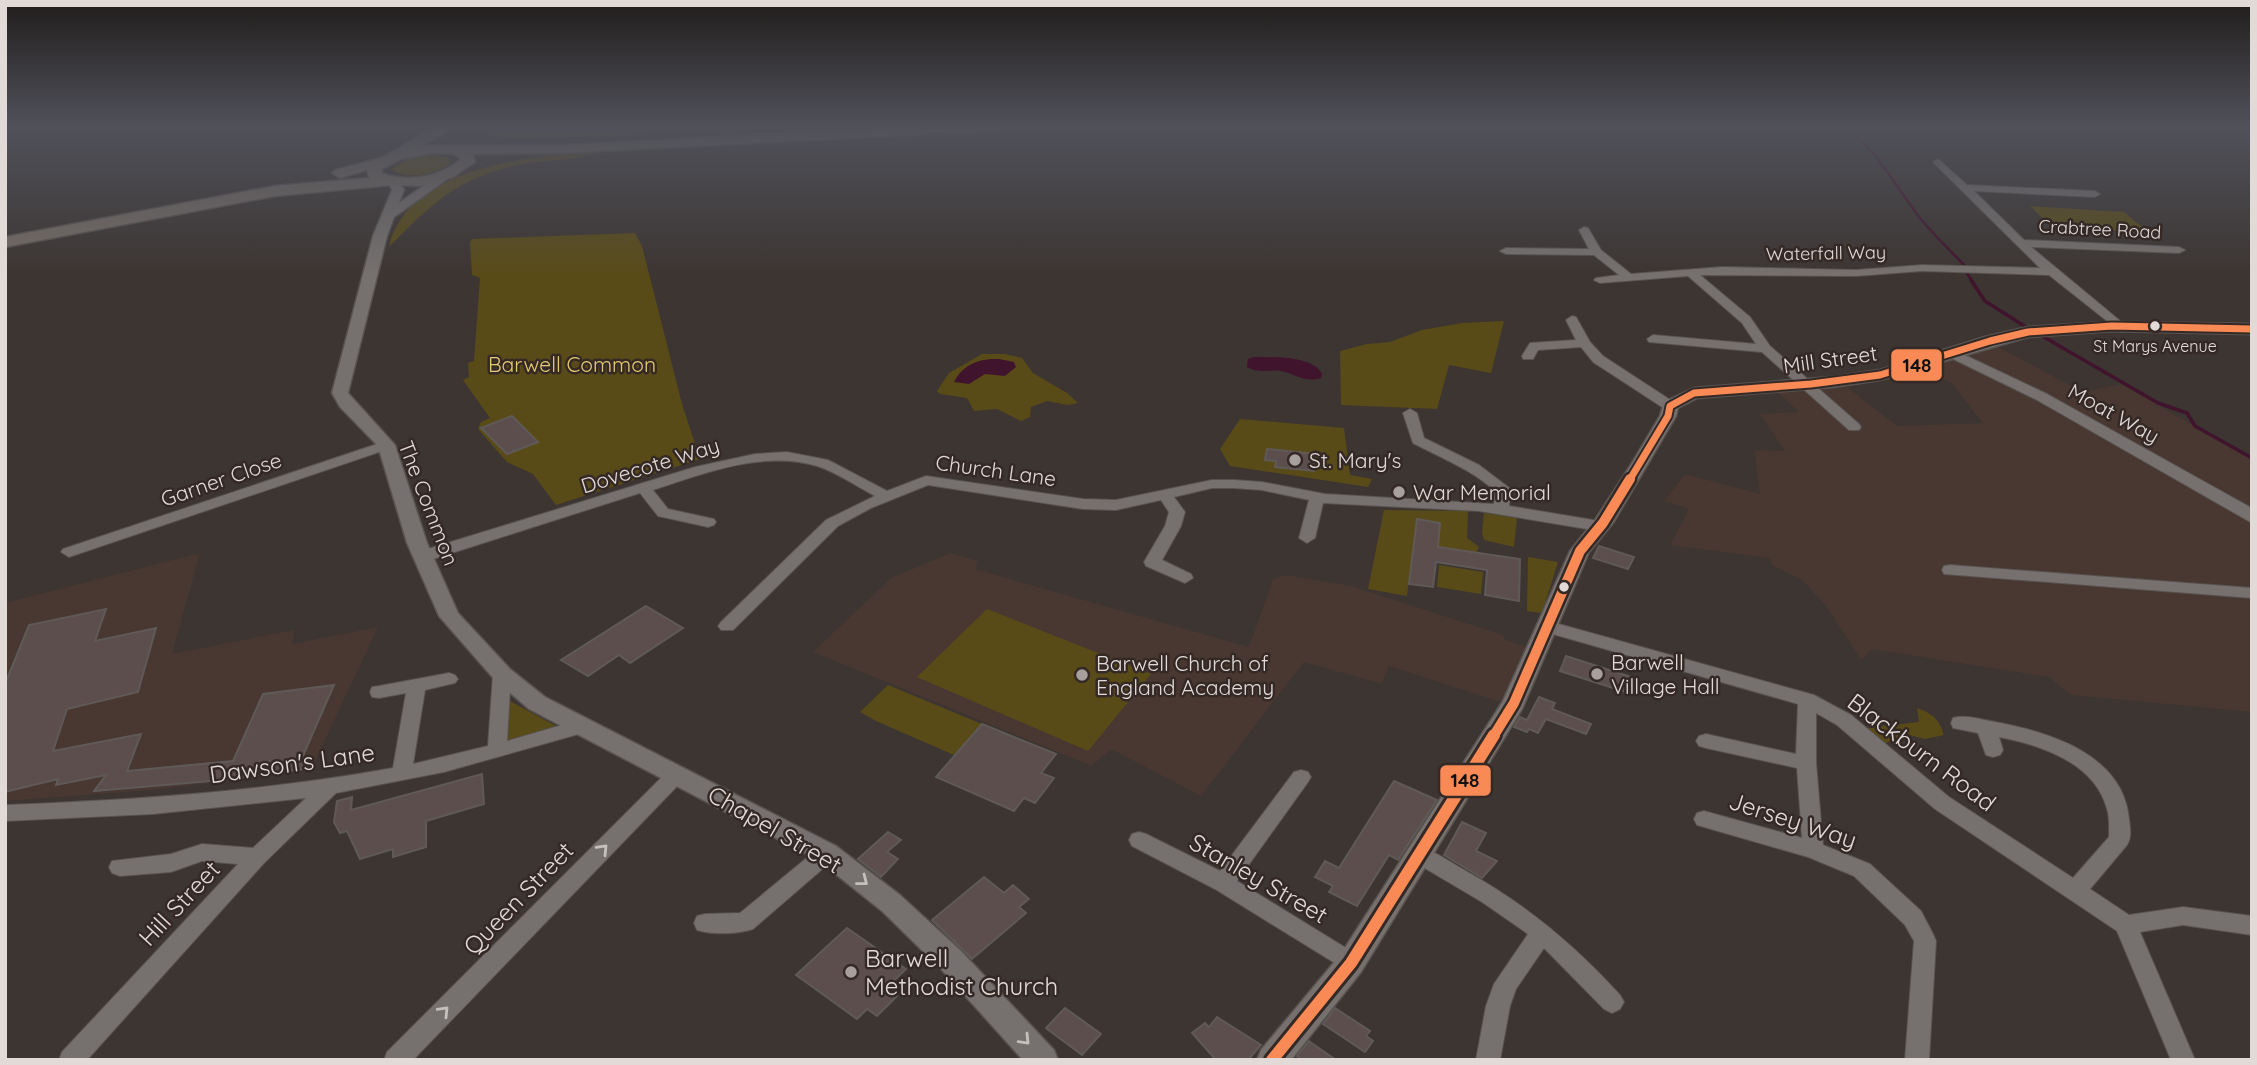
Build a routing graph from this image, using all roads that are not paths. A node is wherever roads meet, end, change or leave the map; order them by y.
1 (324, 176) edge
2 (376, 176) edge
3 (437, 176) edge
4 (445, 176) edge
5 (1952, 176) edge
6 (392, 181) junction
7 (1965, 188) junction
8 (2095, 194) dead end
9 (386, 220) junction
10 (1584, 230) dead end
11 (5, 235) edge
12 (5, 242) edge
13 (2020, 243) junction
14 (1506, 250) dead end
15 (2179, 250) dead end
16 (1597, 252) junction
17 (1691, 272) junction
18 (2053, 272) junction
19 (1627, 276) junction
20 (1600, 280) dead end
21 (1572, 320) dead end
22 (2121, 328) junction
23 (2252, 329) edge
24 (1653, 339) dead end
25 (1584, 342) junction
26 (1766, 349) junction
27 (1952, 354) junction
28 (1528, 356) dead end
29 (1809, 386) junction
30 (1670, 407) junction
31 (1410, 412) dead end
32 (1854, 427) dead end
33 (386, 445) junction
34 (644, 488) junction
35 (1165, 495) junction
36 (886, 496) junction
37 (1317, 497) junction
38 (1502, 509) junction
39 (2252, 518) edge
40 (708, 522) dead end
41 (1599, 526) junction
42 (1307, 538) dead end
43 (68, 552) dead end
44 (424, 556) junction
45 (1134, 561) dead end
46 (1152, 562) junction
47 (1951, 570) dead end
48 (1185, 578) dead end
49 (2252, 593) edge
50 (727, 626) dead end
51 (1548, 627) junction
52 (502, 674) junction
53 (449, 679) dead end
54 (417, 685) junction
55 (379, 692) dead end
56 (1807, 700) junction
57 (1960, 723) dead end
58 (579, 727) junction
59 (1986, 727) junction
60 (1706, 741) dead end
61 (1993, 750) dead end
62 (497, 751) junction
63 (1805, 762) junction
64 (402, 774) junction
65 (677, 774) junction
66 (1301, 777) dead end
67 (330, 787) junction
68 (5, 813) edge
69 (1704, 819) dead end
70 (1139, 840) dead end
71 (1813, 850) junction
72 (827, 853) junction
73 (1418, 854) junction
74 (257, 858) junction
75 (120, 867) dead end
76 (1223, 883) junction
77 (2076, 890) junction
78 (705, 923) dead end
79 (2126, 925) junction
80 (2252, 926) edge
81 (1542, 933) junction
82 (1351, 963) junction
83 (1612, 1002) dead end
84 (71, 1060) edge
85 (396, 1060) edge
86 (1043, 1060) edge
87 (1272, 1060) edge
88 (1488, 1060) edge
89 (1917, 1060) edge
90 (2183, 1060) edge

1 - 11 main road
2 - 6 main road
3 - 6 main road
4 - 9 street
5 - 7 street
6 - 9 street, The Common
6 - 12 main road
7 - 8 street
7 - 13 street
9 - 33 street, The Common
10 - 16 street
13 - 15 street, Crabtree Road
13 - 18 street
14 - 16 street
16 - 19 street
17 - 18 street, Waterfall Way
17 - 19 street, Waterfall Way
17 - 26 street
18 - 22 street
19 - 20 street, Waterfall Way
21 - 25 street
22 - 23 street, Mill Street
22 - 27 street, Mill Street
24 - 26 street
25 - 28 street
25 - 30 street
26 - 29 street
27 - 29 street, Mill Street
27 - 39 street, Moat Way
29 - 30 street, Mill Street
29 - 32 street
30 - 41 street
31 - 38 street
33 - 43 street, Garner Close
33 - 44 street, The Common
34 - 36 street, Dovecote Way
34 - 40 street
34 - 44 street, Dovecote Way
35 - 36 street, Church Lane
35 - 37 street, Church Lane
35 - 46 street
36 - 50 street, Church Lane
37 - 38 street, Church Lane
37 - 42 street
38 - 41 street, Church Lane
41 - 51 street
44 - 52 street, The Common
45 - 46 street
46 - 48 street
47 - 49 street
51 - 56 street, Blackburn Road
51 - 73 street
52 - 58 street, Chapel Street
52 - 62 street
53 - 54 street
54 - 55 street
54 - 64 street
56 - 63 street
56 - 77 street, Blackburn Road
57 - 59 street
58 - 62 street, Dawson's Lane
58 - 65 street, Chapel Street
59 - 61 street
59 - 77 street
60 - 63 street
62 - 64 street, Dawson's Lane
63 - 71 street
64 - 67 street, Dawson's Lane
65 - 72 street, Chapel Street
85 -> 65 street, Queen Street
66 - 76 street
67 - 68 street, Dawson's Lane
67 - 74 street, Hill Street
69 - 71 street, Jersey Way
70 - 76 street, Stanley Street
71 - 89 street, Jersey Way
72 - 78 street
72 -> 86 street, Chapel Street
73 - 81 street
73 - 82 street
74 - 75 street
74 - 84 street, Hill Street
76 - 82 street, Stanley Street
77 - 79 street, Blackburn Road
79 - 80 street
79 - 90 street
81 - 83 street
81 - 88 street
82 - 87 street

